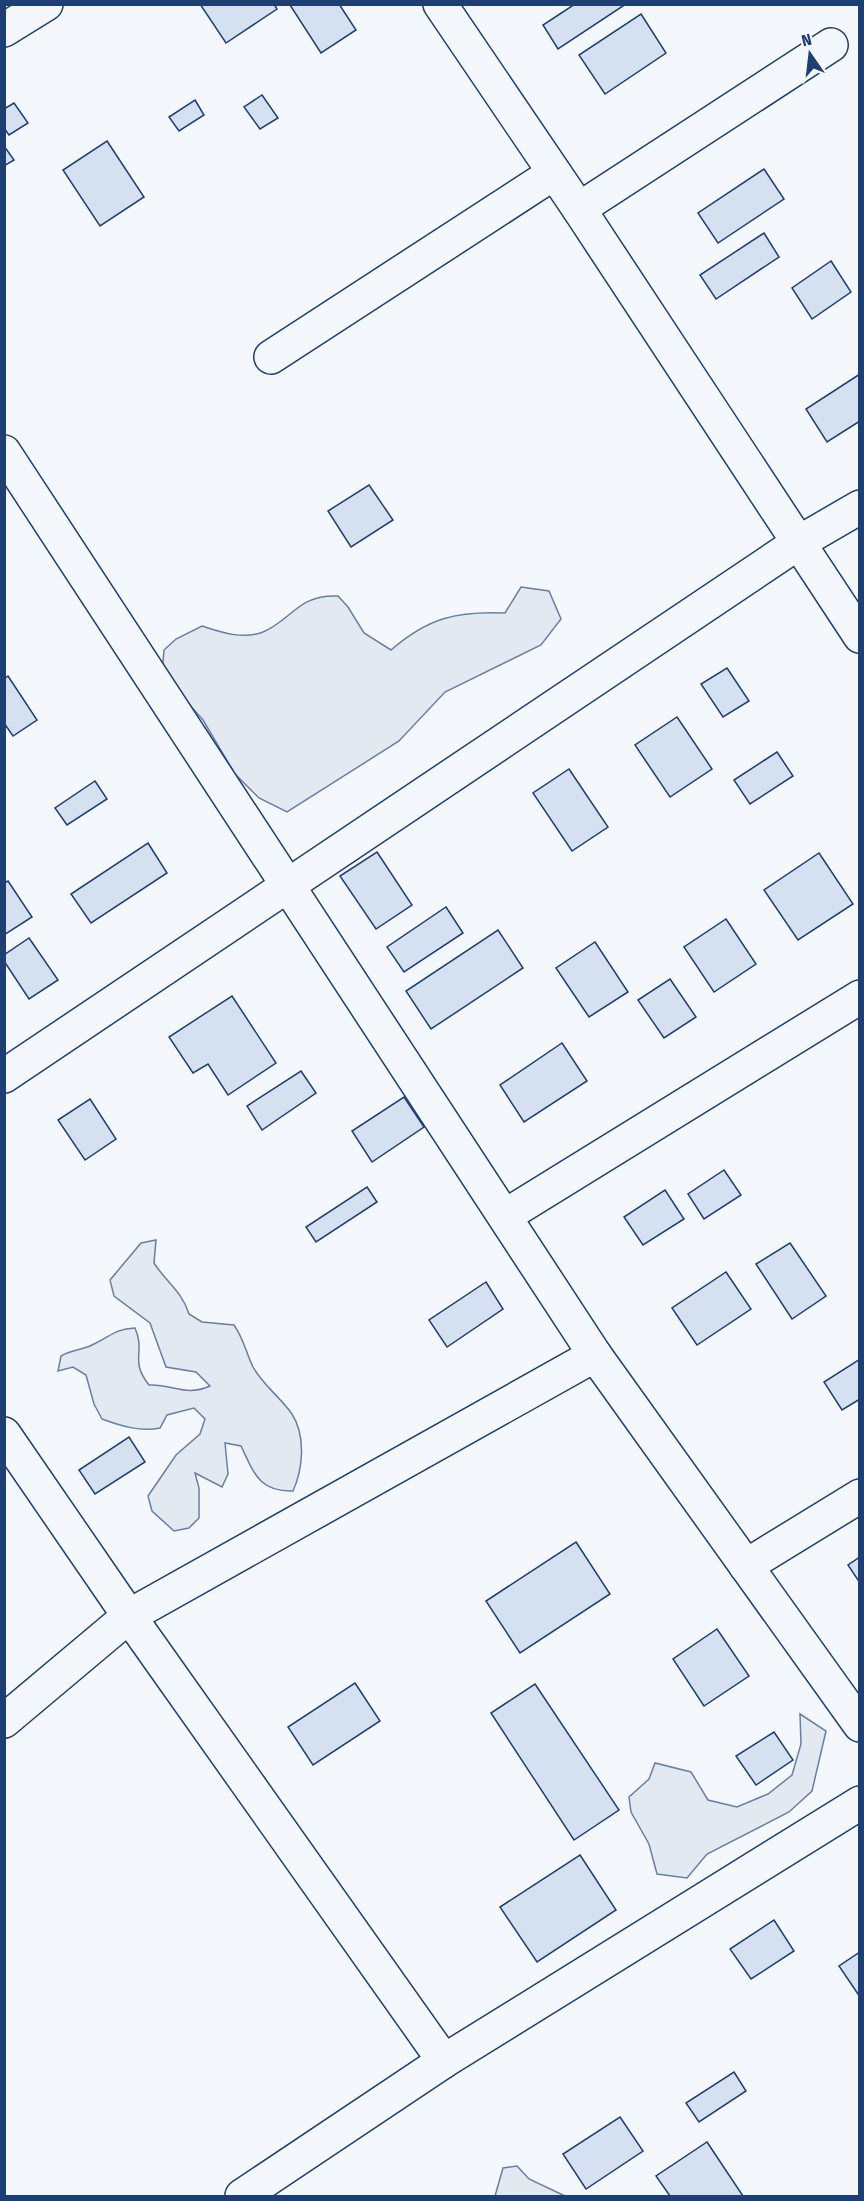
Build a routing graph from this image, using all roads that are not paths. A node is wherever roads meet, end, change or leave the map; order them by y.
1 (46, 4) edge
2 (440, 4) edge
3 (4, 30) edge
4 (831, 45) dead end
5 (554, 173) junction
6 (579, 208) junction
7 (271, 357) dead end
8 (4, 452) edge
9 (860, 507) edge
10 (798, 543) junction
11 (860, 636) edge
12 (290, 886) junction
13 (860, 997) edge
14 (4, 1076) edge
15 (505, 1216) junction
16 (595, 1355) junction
17 (4, 1434) edge
18 (860, 1496) edge
19 (747, 1566) junction
20 (129, 1616) junction
21 (4, 1721) edge
22 (860, 1725) edge
23 (860, 1803) edge
24 (444, 2061) junction
25 (242, 2196) edge

1 - 3 street
2 - 5 street
4 - 6 street
5 - 6 street
5 - 7 street
6 - 10 street
8 - 12 street
9 - 10 street
10 - 11 street
10 - 12 street
12 - 14 street
12 - 15 street
13 - 15 street
15 - 16 street
16 - 19 street
16 - 20 street
17 - 20 street
18 - 19 street
19 - 22 street
20 - 21 street
20 - 24 street
23 - 24 street
24 - 25 street

